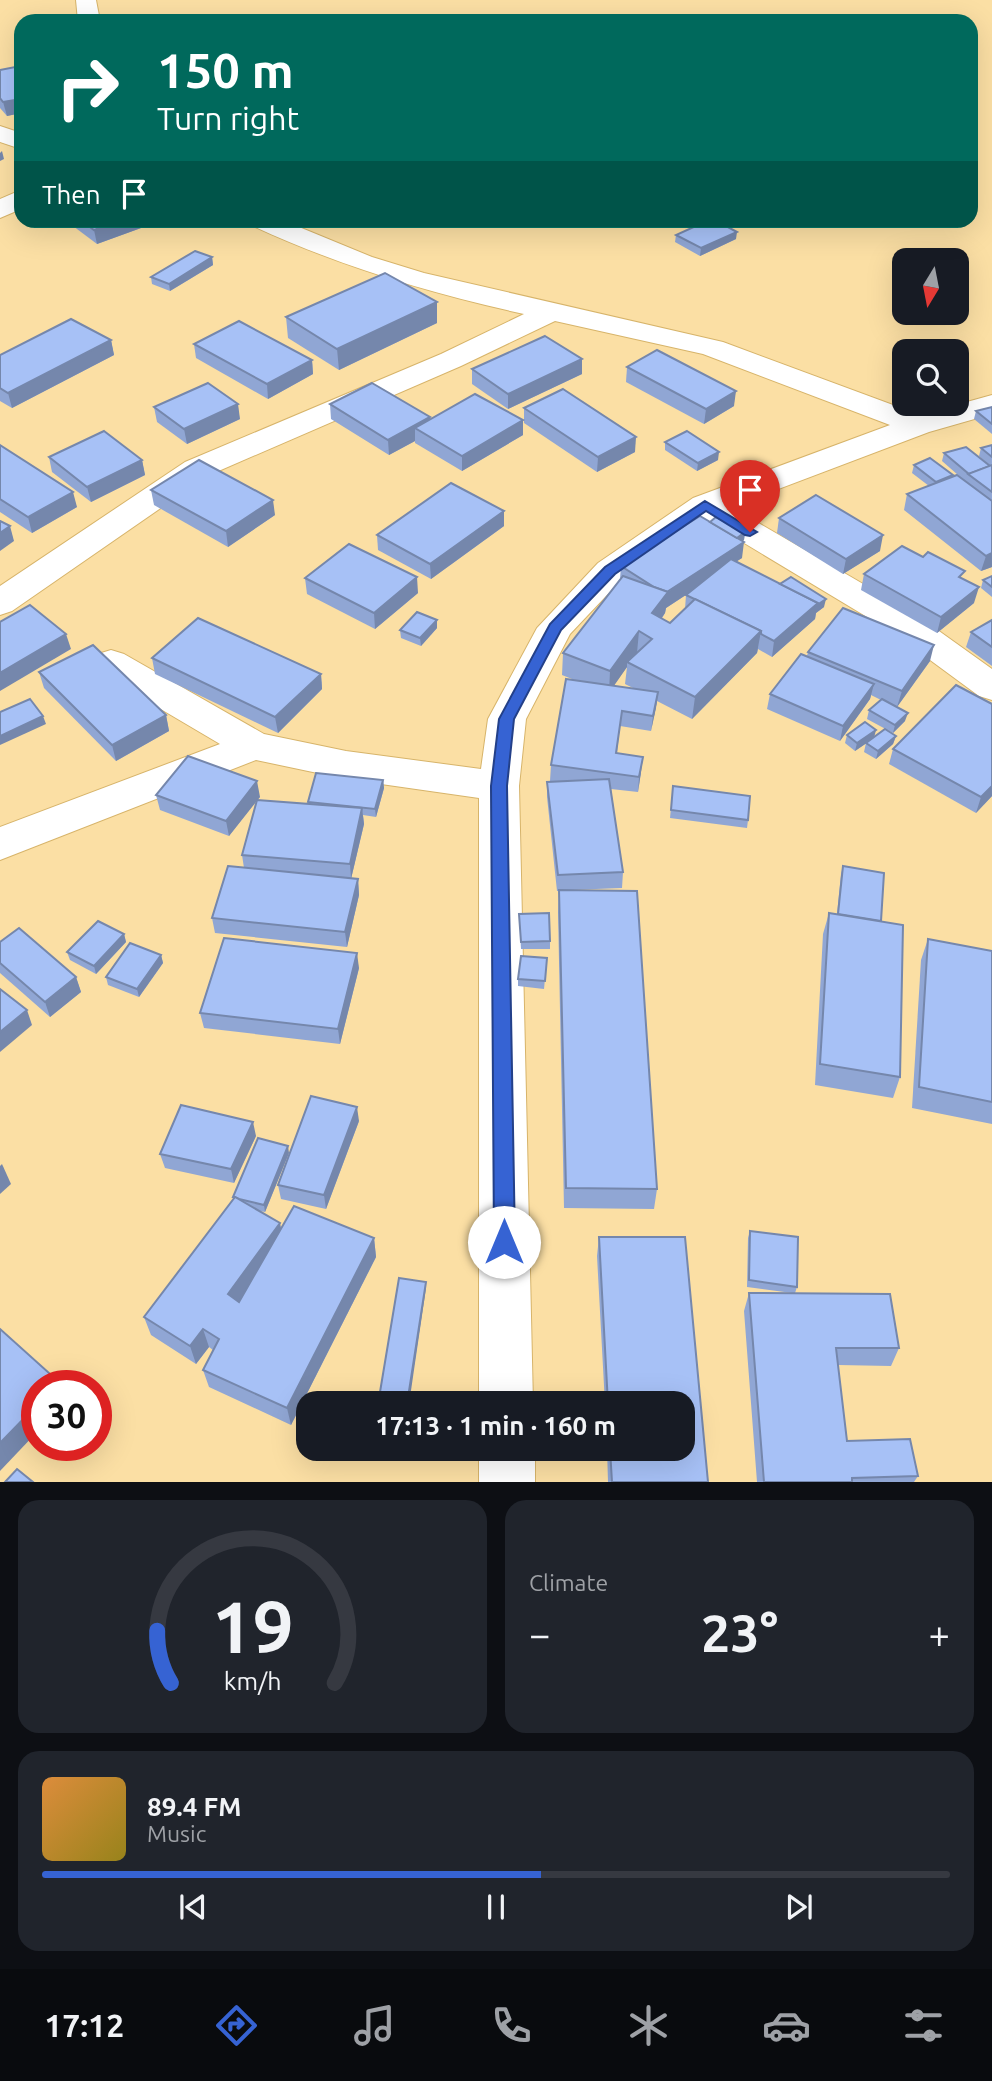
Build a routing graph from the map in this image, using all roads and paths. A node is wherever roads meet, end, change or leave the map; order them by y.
1 (276, 228) edge
2 (548, 313) junction
3 (992, 404) edge
4 (918, 425) junction
5 (705, 505) junction
6 (7, 593) edge
7 (111, 663) edge
8 (992, 687) edge
9 (254, 746) junction
10 (499, 786) junction
11 (0, 844) edge
12 (506, 1391) edge
13 (507, 1461) edge
14 (507, 1482) edge

1 - 2 street
2 - 4 street
2 - 6 street
3 - 4 street
4 - 5 street
5 - 8 street
5 - 10 street
7 - 9 street
9 - 10 street
9 - 11 street
10 - 12 street
13 - 14 street

